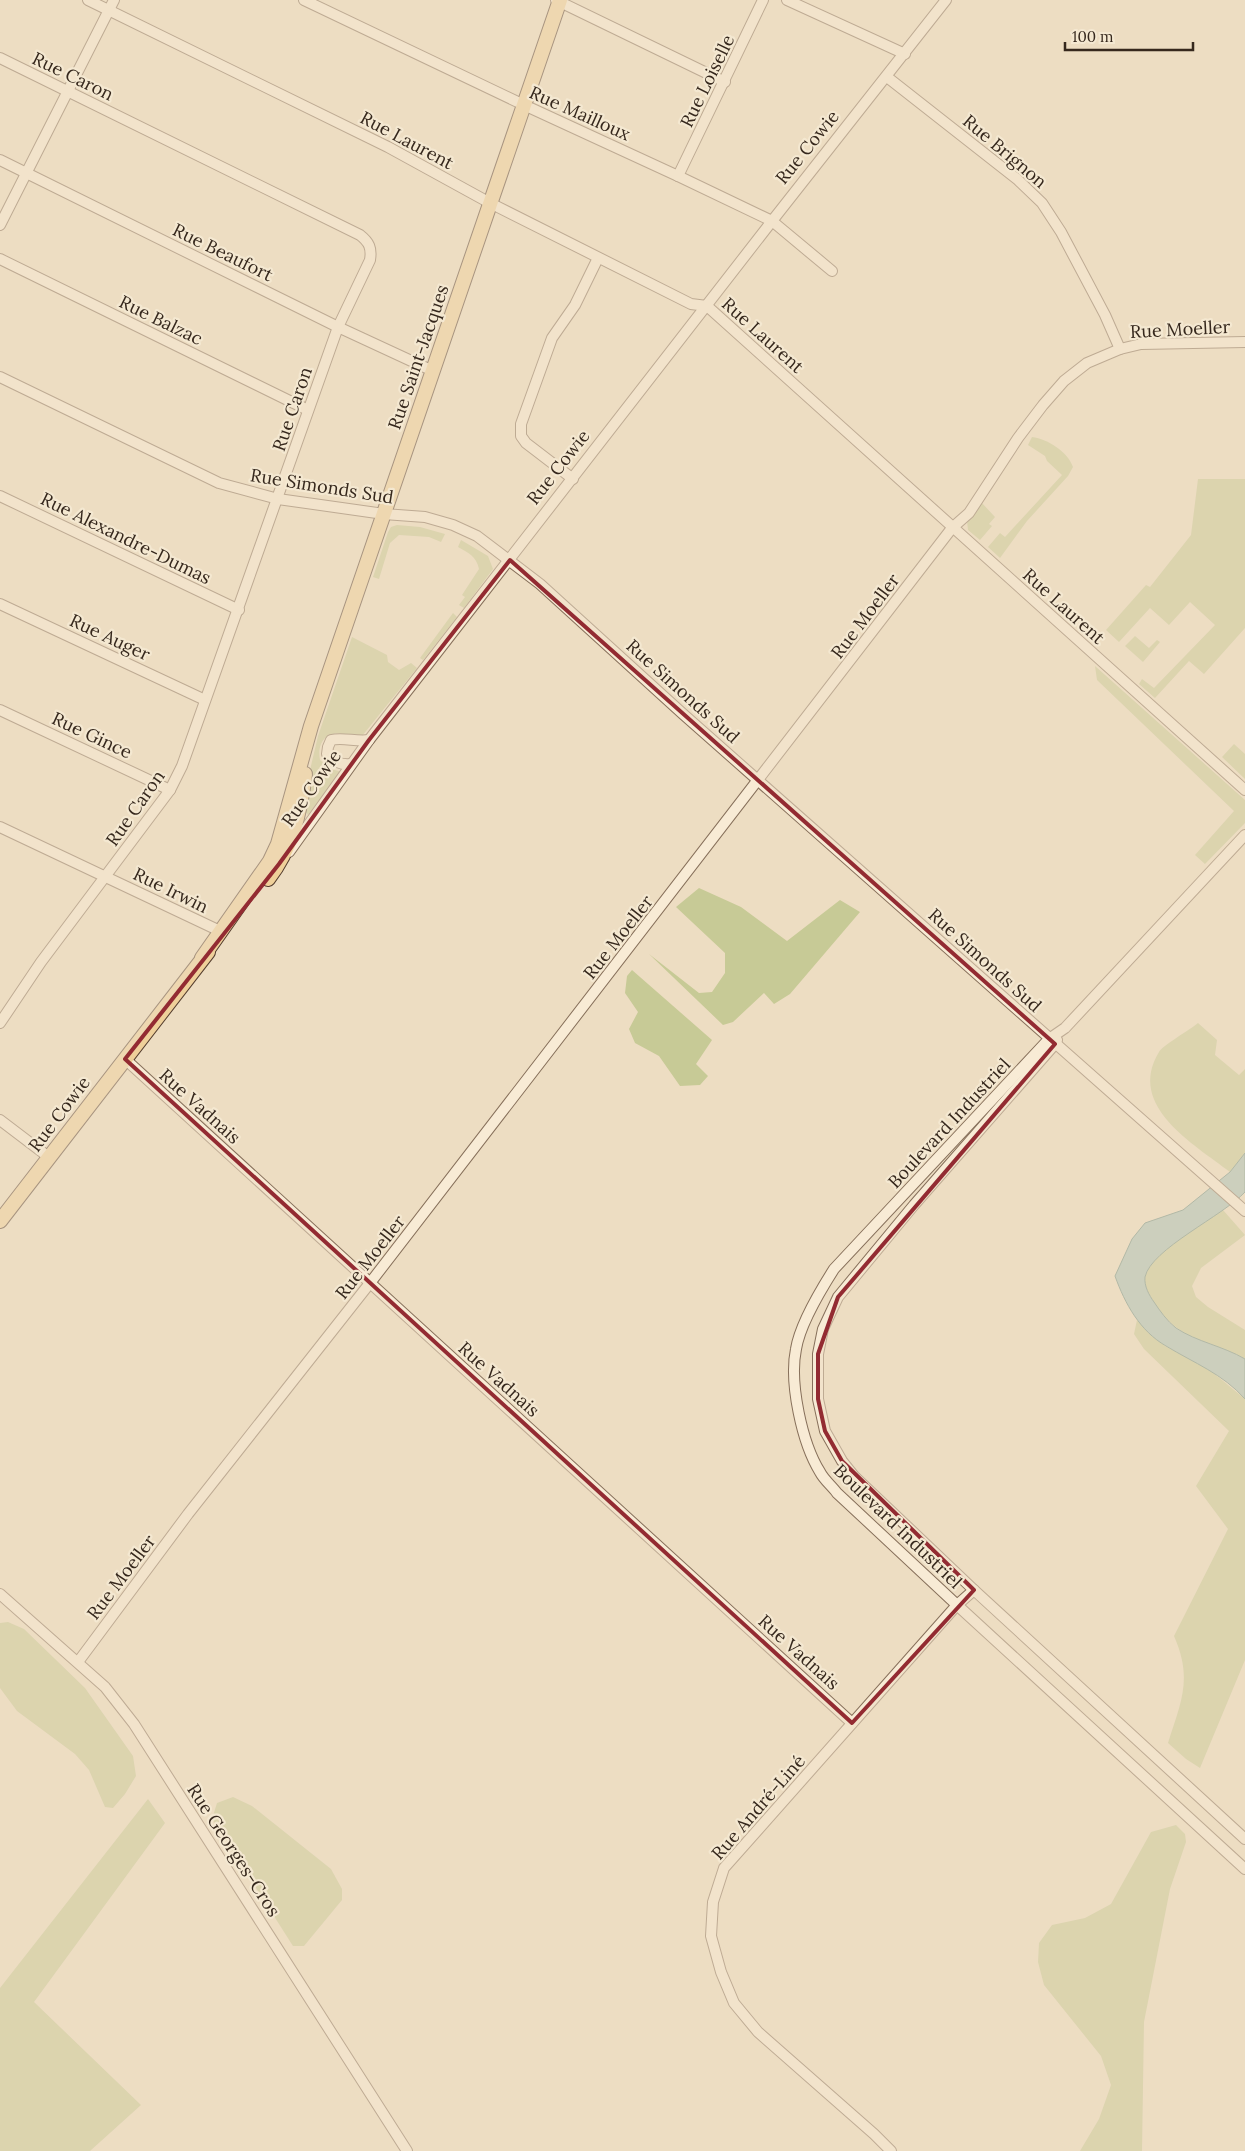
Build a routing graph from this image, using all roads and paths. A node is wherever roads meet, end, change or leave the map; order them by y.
1 (88, 0) edge
2 (114, 0) edge
3 (304, 0) edge
4 (763, 0) edge
5 (787, 0) edge
6 (946, 0) edge
7 (558, 1) edge
8 (108, 10) junction
9 (905, 54) junction
10 (0, 58) edge
11 (887, 77) junction
12 (725, 82) junction
13 (66, 90) junction
14 (524, 106) junction
15 (0, 160) edge
16 (26, 173) junction
17 (678, 176) junction
18 (490, 203) junction
19 (772, 221) junction
20 (0, 225) edge
21 (598, 258) junction
22 (0, 259) edge
23 (832, 271) dead end
24 (707, 306) junction
25 (338, 327) junction
26 (1245, 342) edge
27 (1120, 349) junction
28 (433, 371) junction
29 (0, 377) edge
30 (308, 410) junction
31 (573, 479) junction
32 (0, 496) edge
33 (278, 499) junction
34 (384, 514) junction
35 (952, 528) junction
36 (510, 560) junction
37 (0, 604) edge
38 (239, 610) junction
39 (205, 700) junction
40 (0, 710) edge
41 (311, 726) junction
42 (369, 740) junction
43 (351, 764) junction
44 (759, 780) junction
45 (170, 790) junction
46 (1245, 790) edge
47 (0, 827) edge
48 (1245, 834) edge
49 (279, 864) junction
50 (107, 877) junction
51 (220, 931) junction
52 (202, 958) junction
53 (0, 1023) edge
54 (1052, 1042) junction
55 (125, 1059) junction
56 (0, 1120) edge
57 (50, 1158) junction
58 (1243, 1209) edge
59 (0, 1221) edge
60 (370, 1283) junction
61 (974, 1590) junction
62 (0, 1594) edge
63 (957, 1605) junction
64 (78, 1662) junction
65 (852, 1723) junction
66 (1245, 1839) edge
67 (1245, 1869) edge
68 (407, 2151) edge
69 (891, 2151) edge

1 - 8 street, Rue Laurent
2 - 8 street
3 - 14 street, Rue Mailloux
4 - 12 street, Rue Loiselle
5 - 9 street
6 - 9 street, Rue Cowie
7 - 12 street
7 - 14 main road, Rue Saint-Jacques
8 - 13 street
8 - 18 street, Rue Laurent
9 - 11 street, Rue Cowie
10 - 13 street, Rue Caron
11 - 19 street, Rue Cowie
11 - 27 street, Rue Brignon
12 - 17 street, Rue Loiselle
13 - 16 street
13 - 25 street, Rue Caron
14 - 17 street, Rue Mailloux
14 - 18 main road, Rue Saint-Jacques
15 - 16 street, Rue Beaufort
16 - 20 street
16 - 25 street, Rue Beaufort
17 - 19 street, Rue Mailloux
18 - 21 street, Rue Laurent
18 - 28 main road, Rue Saint-Jacques
19 - 23 street, Rue Mailloux
19 - 24 street, Rue Cowie
21 - 24 street, Rue Laurent
21 - 31 street
22 - 30 street, Rue Balzac
24 - 31 street, Rue Cowie
24 - 35 street, Rue Laurent
25 - 28 street, Rue Beaufort
25 - 30 street, Rue Caron
26 - 27 street, Rue Moeller
27 - 35 street, Rue Moeller
28 - 34 main road, Rue Saint-Jacques
29 - 33 street, Rue Simonds Sud
30 - 33 street, Rue Caron
31 - 36 street, Rue Cowie
32 - 38 street, Rue Alexandre-Dumas
33 - 34 street, Rue Simonds Sud
33 - 38 street, Rue Caron
34 - 36 street, Rue Simonds Sud
34 - 41 main road, Rue Saint-Jacques
35 - 44 street, Rue Moeller
35 - 46 street, Rue Laurent
36 - 42 street, Rue Cowie
36 - 44 street, Rue Simonds Sud
37 - 39 street, Rue Auger
38 - 39 street, Rue Caron
39 - 45 street, Rue Caron
40 - 45 street, Rue Gince
41 - 49 main road, Rue Saint-Jacques
41 - 51 main road, Rue Saint-Jacques
42 - 43 street, Rue Cowie
42 - 43 street
43 - 49 street, Rue Cowie
44 - 54 street, Rue Simonds Sud
44 - 60 street, Rue Moeller
45 - 50 street, Rue Caron
47 - 50 street, Rue Irwin
48 - 54 street, Boulevard Industriel
49 - 52 main road, Rue Cowie
50 - 51 street, Rue Irwin
50 - 53 street, Rue Caron
51 - 52 main road, Rue Cowie
52 - 55 main road, Rue Cowie
54 - 58 street, Rue Simonds Sud
54 - 61 street, Boulevard Industriel
54 - 63 street, Boulevard Industriel
55 - 57 main road, Rue Cowie
55 - 60 street, Rue Vadnais
56 - 57 street
57 - 59 main road, Rue Cowie
60 - 64 street, Rue Moeller
60 - 65 street, Rue Vadnais
61 - 63 street, Rue André-Liné
61 - 66 street, Boulevard Industriel
62 - 64 street, Rue Georges-Cros
63 - 65 street, Rue André-Liné
63 - 67 street, Boulevard Industriel
64 - 68 street, Rue Georges-Cros
65 - 69 street, Rue André-Liné

